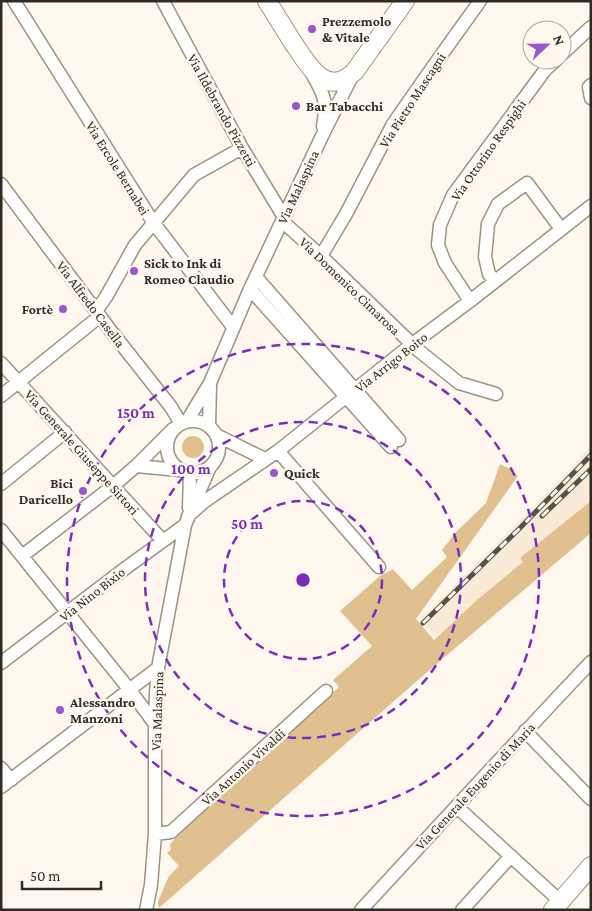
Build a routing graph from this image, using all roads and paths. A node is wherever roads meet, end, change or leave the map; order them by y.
1 (14, 1) edge
2 (163, 1) edge
3 (267, 1) edge
4 (405, 1) edge
5 (480, 1) edge
6 (591, 27) edge
7 (572, 45) edge
8 (308, 65) junction
9 (545, 70) edge
10 (355, 71) junction
11 (591, 86) edge
12 (591, 98) edge
13 (322, 136) junction
14 (242, 148) junction
15 (1, 184) edge
16 (591, 206) edge
17 (283, 219) junction
18 (153, 222) junction
19 (561, 229) junction
20 (321, 256) junction
21 (256, 277) junction
22 (495, 281) junction
23 (250, 289) junction
24 (470, 301) junction
25 (98, 314) junction
26 (233, 327) junction
27 (411, 345) junction
28 (1, 363) edge
29 (19, 382) junction
30 (210, 383) junction
31 (351, 394) junction
32 (496, 394) dead end
33 (1, 396) edge
34 (180, 425) junction
35 (213, 431) junction
36 (65, 432) junction
37 (395, 444) dead end
38 (278, 451) junction
39 (265, 460) junction
40 (136, 466) junction
41 (209, 469) junction
42 (184, 472) junction
43 (1, 484) edge
44 (113, 486) junction
45 (186, 520) junction
46 (1, 530) edge
47 (163, 541) junction
48 (22, 556) junction
49 (378, 567) dead end
50 (68, 613) junction
51 (591, 662) edge
52 (1, 663) edge
53 (158, 668) junction
54 (129, 689) junction
55 (326, 690) dead end
56 (155, 724) junction
57 (525, 731) junction
58 (1, 768) edge
59 (6, 783) edge
60 (591, 799) edge
61 (456, 807) junction
62 (154, 834) junction
63 (511, 856) junction
64 (591, 866) edge
65 (556, 906) edge
66 (146, 910) edge
67 (360, 910) edge
68 (462, 910) edge

1 - 18 street, Via Ercole Bernabei
2 - 14 street, Via Ildebrando Pizzetti
3 - 8 street
4 - 10 street, Via Malaspina
5 - 20 street, Via Pietro Mascagni
6 - 7 street
8 - 10 street
8 - 13 street
9 - 24 street, Via Ottorino Respighi
10 - 13 street, Via Malaspina
11 - 12 street
13 - 17 street, Via Malaspina
14 - 17 street, Via Ildebrando Pizzetti
14 - 18 street
15 - 25 street, Via Alfredo Casella
16 - 19 street, Via Arrigo Boito
17 - 20 street, Via Domenico Cimarosa
17 - 21 street, Via Malaspina
18 - 25 street
18 - 26 street, Via Ercole Bernabei
19 - 22 street, Via Arrigo Boito
19 - 22 street
20 - 27 street, Via Domenico Cimarosa
21 - 23 street, Via Malaspina
21 - 31 street
22 - 24 street, Via Arrigo Boito
23 - 26 street, Via Malaspina
23 - 31 street
24 - 27 street, Via Arrigo Boito
25 - 29 street
25 - 34 street, Via Alfredo Casella
26 - 30 street, Via Malaspina
27 - 31 street, Via Arrigo Boito
27 - 32 street, Via Domenico Cimarosa
28 - 29 street, Via Generale Giuseppe Sirtori
29 - 33 street
29 - 36 street, Via Generale Giuseppe Sirtori
30 - 34 street
30 - 35 street
31 - 37 street
31 - 38 street, Via Arrigo Boito
34 - 35 street
34 - 40 street
34 - 42 street
35 - 39 street
35 - 41 street
36 - 43 street
36 - 44 street, Via Generale Giuseppe Sirtori
38 - 39 street, Via Arrigo Boito
38 - 49 street
39 - 45 street, Via Arrigo Boito
40 - 42 street
40 - 44 street
41 - 42 street
41 - 45 street
42 - 45 street
44 - 47 street, Via Generale Giuseppe Sirtori
44 - 48 street
45 - 47 street, Via Nino Bixio
45 - 53 street, Via Malaspina
46 - 48 street
47 - 50 street, Via Nino Bixio
48 - 50 street
50 - 52 street, Via Nino Bixio
50 - 54 street
51 - 57 street, Via Generale Eugenio di Maria
53 - 54 street
53 - 56 street, Via Malaspina
54 - 56 street
54 - 59 street
55 - 62 street, Via Antonio Vivaldi
56 - 62 street, Via Malaspina
57 - 60 street
57 - 61 street, Via Generale Eugenio di Maria
58 - 59 street
61 - 63 street
61 - 67 street, Via Generale Eugenio di Maria
62 - 66 street, Via Malaspina
63 - 65 street
63 - 68 street
64 - 65 street

